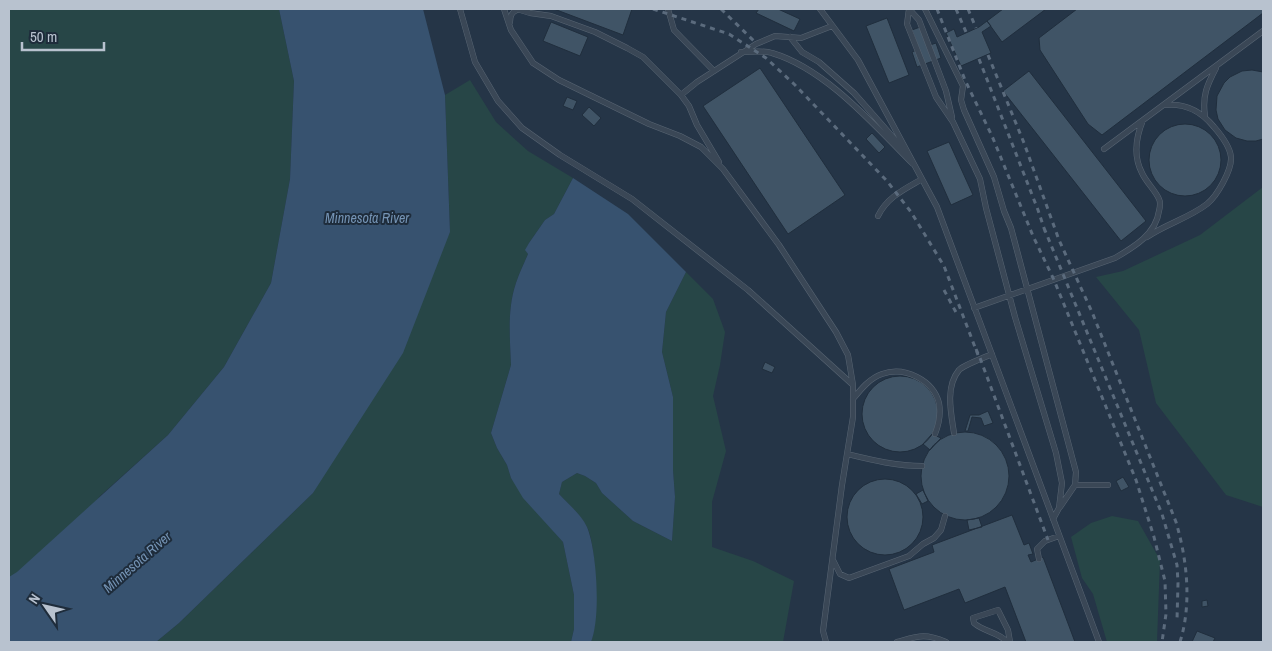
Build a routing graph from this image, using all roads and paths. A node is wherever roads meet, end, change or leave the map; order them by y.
1 (460, 9) edge
2 (504, 9) edge
3 (517, 9) edge
4 (668, 9) edge
5 (820, 9) edge
6 (910, 9) edge
7 (926, 9) edge
8 (832, 26) junction
9 (511, 30) junction
10 (1263, 31) edge
11 (790, 37) junction
12 (741, 52) junction
13 (1217, 66) junction
14 (714, 71) junction
15 (682, 95) junction
16 (1165, 105) junction
17 (1205, 117) junction
18 (1143, 120) junction
19 (953, 122) junction
20 (1104, 149) dead end
21 (912, 159) junction
22 (723, 168) junction
23 (916, 168) junction
24 (922, 179) junction
25 (878, 216) dead end
26 (1142, 240) junction
27 (1028, 289) junction
28 (1010, 295) junction
29 (974, 308) junction
30 (992, 354) junction
31 (853, 385) junction
32 (853, 400) junction
33 (954, 432) dead end
34 (935, 434) dead end
35 (847, 454) junction
36 (922, 466) dead end
37 (1075, 485) junction
38 (1108, 485) dead end
39 (1058, 509) junction
40 (945, 516) dead end
41 (1053, 519) junction
42 (1059, 536) junction
43 (1039, 559) dead end
44 (833, 560) junction
45 (826, 642) edge
46 (897, 642) edge
47 (946, 642) edge
48 (1009, 642) edge
49 (1099, 642) edge

1 - 31 lane
2 - 9 lane
3 - 9 lane
3 - 15 lane
4 - 14 lane
5 - 8 lane
6 - 19 lane
6 - 19 lane
7 - 27 lane
8 - 11 lane
8 - 21 lane
9 - 22 lane
10 - 13 lane
11 - 12 lane
11 - 21 lane
12 - 14 lane
12 - 23 lane
13 - 16 lane
13 - 17 lane
14 - 15 lane
15 - 22 lane
16 - 17 lane
16 - 18 lane
17 - 26 lane
18 - 20 lane
18 - 26 lane
19 - 28 lane
21 - 23 lane
22 - 31 lane
23 - 24 lane
24 - 25 lane
24 - 29 lane
26 - 27 lane
27 - 28 lane
27 - 37 lane
28 - 29 lane
28 - 39 lane
29 - 30 lane
30 - 33 lane
30 - 41 lane
31 - 32 lane
32 - 34 lane
32 - 35 lane
35 - 36 lane
35 - 44 lane
37 - 38 lane
37 - 39 lane
39 - 41 lane
40 - 44 lane
41 - 42 lane
42 - 43 lane
42 - 49 lane
44 - 45 lane
46 - 47 lane
48 - 48 lane

